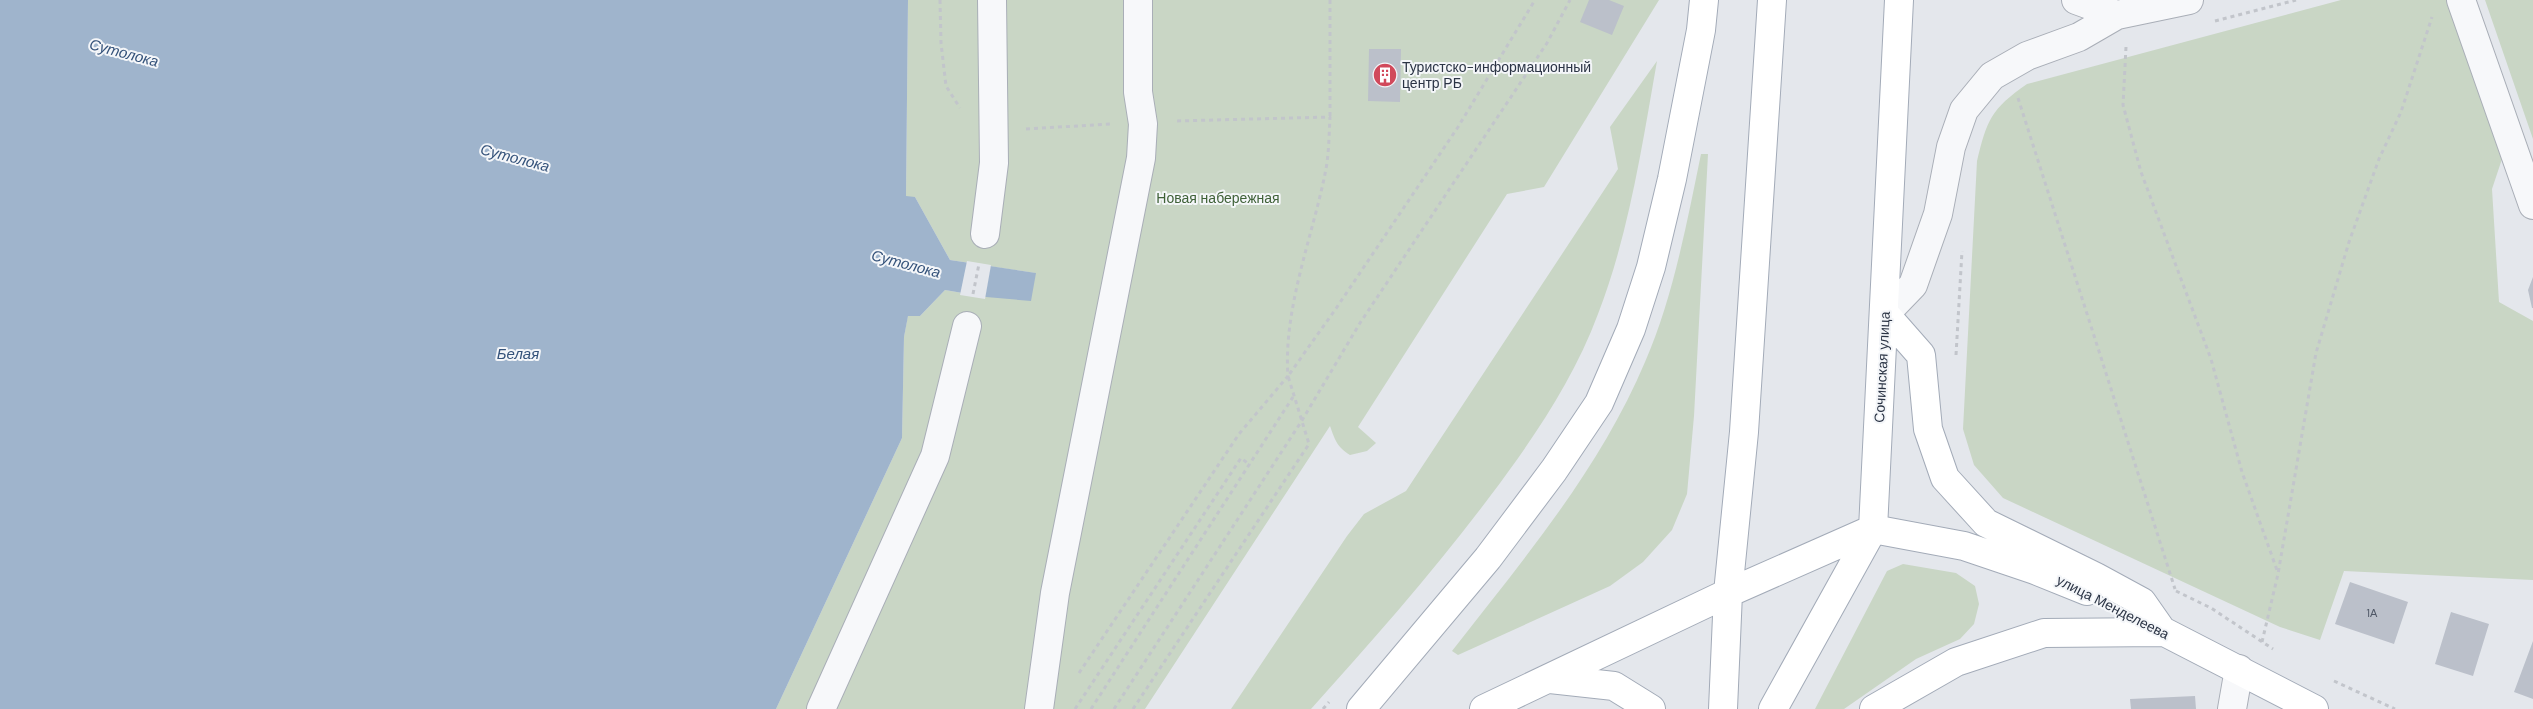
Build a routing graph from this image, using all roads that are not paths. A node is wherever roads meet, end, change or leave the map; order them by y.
1 (992, 0) edge
2 (1138, 0) edge
3 (1704, 0) edge
4 (1772, 0) edge
5 (1899, 0) edge
6 (2076, 0) edge
7 (2189, 0) edge
8 (2461, 0) edge
9 (2117, 15) junction
10 (2533, 205) edge
11 (985, 234) road end
12 (1885, 314) junction
13 (967, 326) road end
14 (1873, 529) junction
15 (1728, 593) junction
16 (2163, 632) junction
17 (2239, 669) junction
18 (1550, 679) junction
19 (821, 709) edge
20 (1039, 709) edge
21 (1360, 709) edge
22 (1484, 709) edge
23 (1650, 709) edge
24 (1723, 709) edge
25 (1773, 709) edge
26 (1874, 709) edge
27 (2232, 709) edge
28 (2314, 709) edge

1 - 11 street
2 - 20 street
3 - 21 main road
4 - 15 main road
5 - 12 main road, Сочинская улица
6 - 9 street
7 - 9 street
8 - 10 street
9 - 12 street
12 - 14 main road, Сочинская улица
12 - 16 main road
13 - 19 street
14 - 15 main road
14 - 16 main road, улица Менделеева
14 - 25 main road, Сочинская улица
15 - 18 main road
15 - 24 main road
16 - 17 main road, улица Менделеева
16 - 26 main road
17 - 27 street
17 - 28 main road, улица Менделеева
18 - 22 main road
18 - 23 main road

